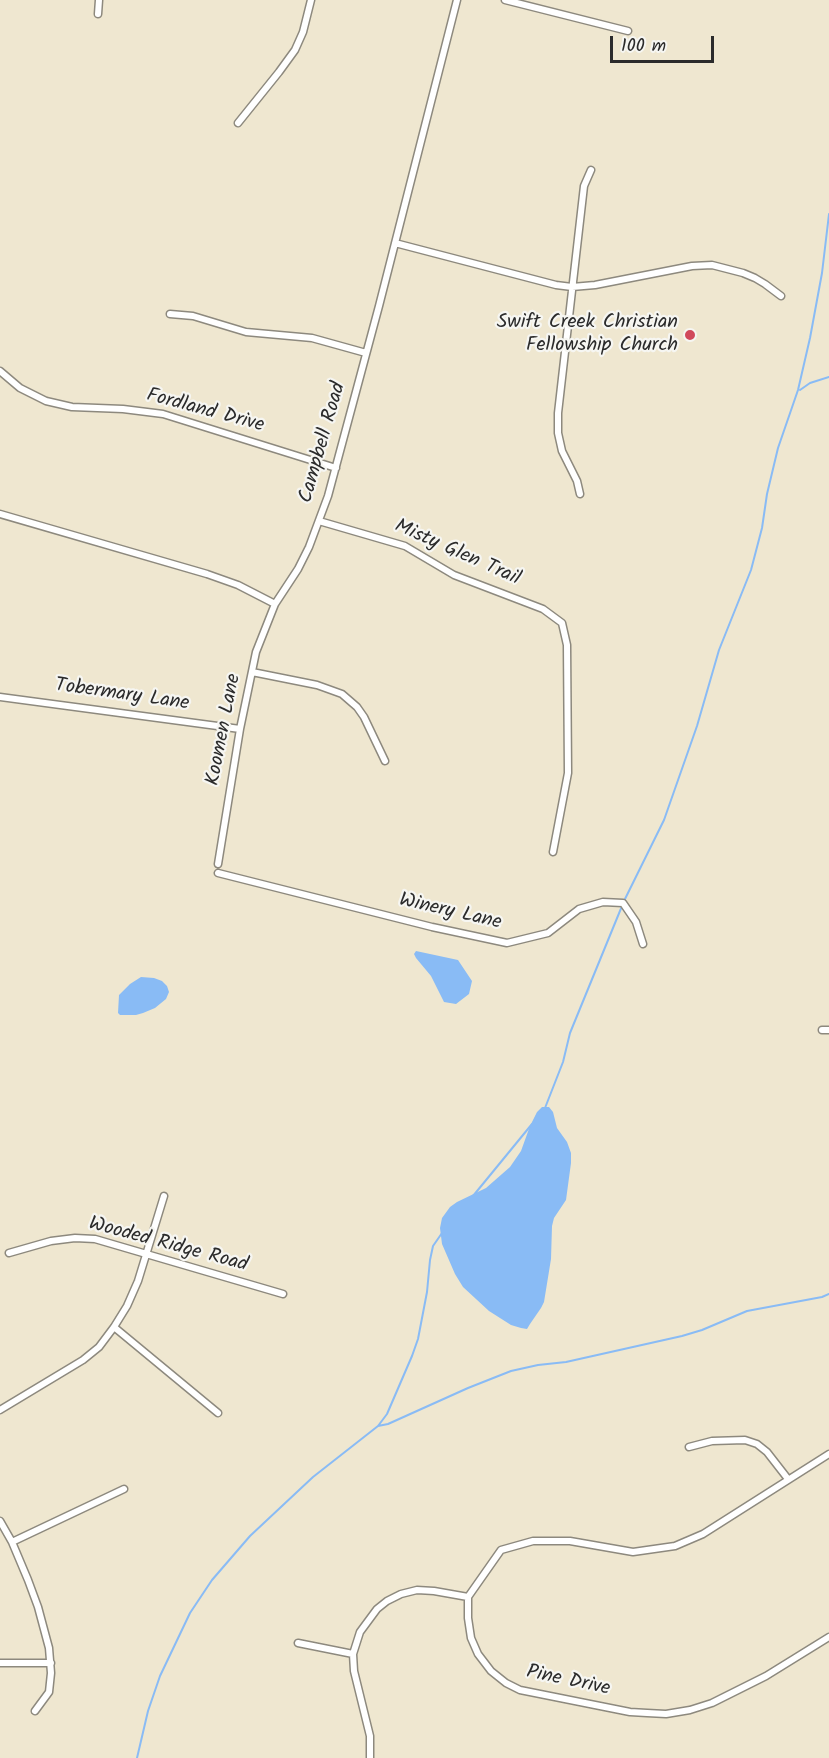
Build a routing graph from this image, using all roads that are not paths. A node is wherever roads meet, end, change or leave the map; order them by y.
1 (99, 0) edge
2 (311, 0) edge
3 (457, 0) edge
4 (505, 0) edge
5 (98, 14) dead end
6 (628, 31) dead end
7 (238, 123) dead end
8 (591, 170) dead end
9 (395, 243) junction
10 (572, 287) junction
11 (781, 296) dead end
12 (170, 314) dead end
13 (366, 352) junction
14 (0, 371) edge
15 (336, 468) junction
16 (580, 494) dead end
17 (0, 514) edge
18 (319, 521) junction
19 (275, 604) junction
20 (252, 672) junction
21 (0, 697) edge
22 (240, 729) junction
23 (385, 761) dead end
24 (553, 852) dead end
25 (218, 864) dead end
26 (218, 873) dead end
27 (643, 944) dead end
28 (164, 1196) dead end
29 (9, 1253) dead end
30 (146, 1254) junction
31 (283, 1294) dead end
32 (114, 1327) junction
33 (0, 1410) edge
34 (218, 1413) dead end
35 (689, 1447) dead end
36 (829, 1454) edge
37 (788, 1479) junction
38 (124, 1489) dead end
39 (0, 1521) edge
40 (12, 1542) junction
41 (468, 1597) junction
42 (829, 1637) edge
43 (298, 1643) dead end
44 (353, 1654) junction
45 (0, 1663) edge
46 (51, 1663) junction
47 (35, 1711) dead end
48 (370, 1758) edge

1 - 5 street
2 - 7 street
3 - 9 street, Campbell Road
4 - 6 street
8 - 10 street
9 - 10 street
9 - 13 street, Campbell Road
10 - 11 street
10 - 16 street
12 - 13 street
13 - 15 street, Campbell Road
14 - 15 street, Fordland Drive
15 - 18 street, Campbell Road
17 - 19 street
18 - 19 street, Campbell Road
18 - 24 street, Misty Glen Trail
19 - 20 street, Koomen Lane
20 - 22 street, Koomen Lane
20 - 23 street
21 - 22 street, Tobermary Lane
22 - 25 street, Koomen Lane
26 - 27 street, Winery Lane
28 - 30 street
29 - 30 street, Wooded Ridge Road
30 - 31 street, Wooded Ridge Road
30 - 32 street
32 - 33 street
32 - 34 street
35 - 37 street
36 - 37 street
37 - 41 street
38 - 40 street
39 - 40 street
40 - 46 street
41 - 42 street, Pine Drive
41 - 44 street
43 - 44 street
44 - 48 street
45 - 46 street
46 - 47 street

